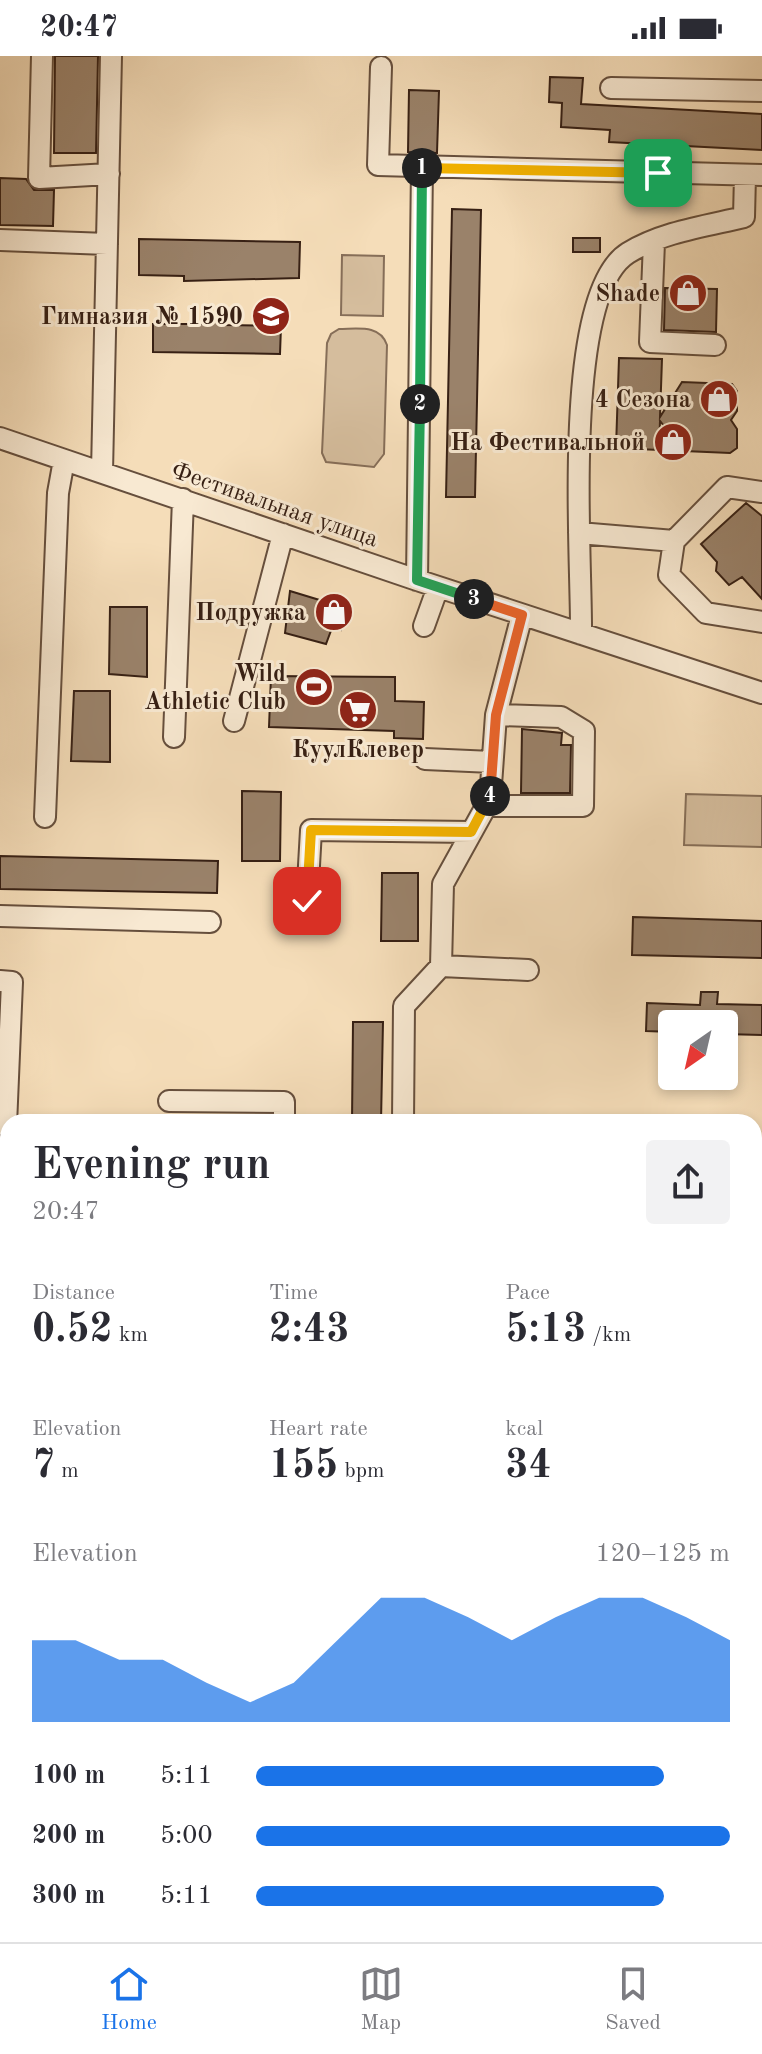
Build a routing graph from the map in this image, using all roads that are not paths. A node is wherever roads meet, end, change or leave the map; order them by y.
1 (42, 56) edge
2 (111, 56) edge
3 (381, 67) dead end
4 (611, 88) dead end
5 (762, 91) edge
6 (422, 167) junction
7 (109, 174) junction
8 (754, 175) edge
9 (0, 240) edge
10 (654, 242) junction
11 (107, 244) junction
12 (715, 345) dead end
13 (0, 438) edge
14 (64, 460) junction
15 (102, 472) junction
16 (762, 492) edge
17 (183, 499) junction
18 (579, 533) junction
19 (283, 534) junction
20 (674, 541) junction
21 (417, 580) junction
22 (438, 587) junction
23 (522, 615) junction
24 (762, 622) edge
25 (424, 626) dead end
26 (581, 634) junction
27 (762, 693) edge
28 (496, 715) junction
29 (234, 721) dead end
30 (174, 737) dead end
31 (425, 759) dead end
32 (492, 762) junction
33 (487, 806) junction
34 (45, 817) dead end
35 (471, 832) junction
36 (307, 901) dead end
37 (0, 916) edge
38 (210, 922) dead end
39 (441, 966) junction
40 (528, 970) dead end
41 (0, 981) edge
42 (169, 1101) dead end
43 (6, 1114) edge
44 (284, 1114) edge
45 (403, 1114) edge

1 - 7 street
2 - 7 street
3 - 6 street
4 - 5 street
6 - 8 street
6 - 21 street
7 - 11 street
8 - 10 street
9 - 11 street
10 - 12 street
10 - 18 street
11 - 15 street
13 - 14 street, Фестивальная улица
14 - 15 street, Фестивальная улица
14 - 34 street
15 - 17 street, Фестивальная улица
16 - 20 street
17 - 19 street, Фестивальная улица
17 - 30 street
18 - 20 street
18 - 26 street
19 - 21 street, Фестивальная улица
19 - 29 street
20 - 24 street
21 - 22 street, Фестивальная улица
22 - 23 street, Фестивальная улица
22 - 25 street
23 - 26 street, Фестивальная улица
23 - 28 street
26 - 27 street, Фестивальная улица
28 - 32 street
28 - 33 street
31 - 32 street
32 - 33 street
33 - 35 street
35 - 36 street
35 - 39 street
37 - 38 street
39 - 40 street
39 - 45 street
41 - 43 street
42 - 44 street

